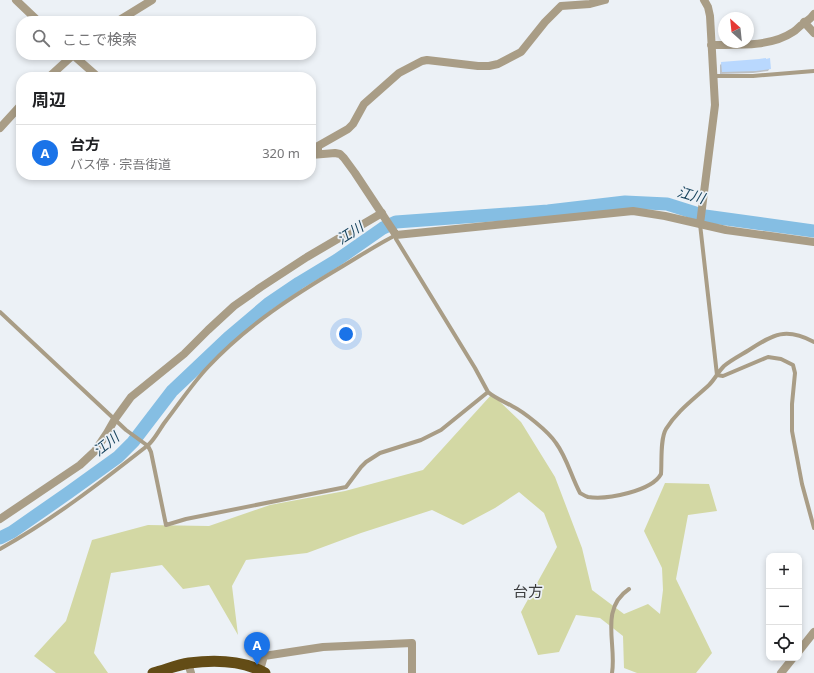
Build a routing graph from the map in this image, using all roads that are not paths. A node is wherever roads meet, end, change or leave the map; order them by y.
1 (16, 0) edge
2 (152, 0) edge
3 (568, 0) edge
4 (605, 0) edge
5 (704, 0) edge
6 (561, 6) junction
7 (814, 14) edge
8 (33, 16) edge
9 (126, 16) edge
10 (804, 22) junction
11 (814, 33) edge
12 (711, 46) junction
13 (68, 60) edge
14 (79, 60) edge
15 (814, 71) edge
16 (54, 72) edge
17 (92, 72) edge
18 (714, 76) junction
19 (16, 110) edge
20 (0, 128) edge
21 (316, 151) edge
22 (316, 154) edge
23 (383, 215) junction
24 (700, 224) junction
25 (394, 234) junction
26 (814, 242) edge
27 (0, 312) edge
28 (814, 342) edge
29 (717, 375) junction
30 (488, 392) junction
31 (115, 418) junction
32 (146, 444) junction
33 (0, 519) edge
34 (814, 528) edge
35 (0, 549) edge
36 (629, 589) dead end
37 (814, 632) edge
38 (802, 647) edge
39 (791, 661) edge
40 (190, 668) edge
41 (262, 672) edge
42 (153, 673) edge
43 (412, 673) edge
44 (612, 673) edge
45 (781, 673) edge

1 - 8 street
2 - 9 street
3 - 6 lane
4 - 6 street
5 - 12 street
6 - 21 street
7 - 10 street
10 - 11 street
10 - 12 street
12 - 18 street
13 - 16 street
14 - 17 street
15 - 18 lane
18 - 24 street
19 - 20 street
22 - 23 street
23 - 25 street
23 - 31 street
24 - 25 street
24 - 26 street
24 - 29 lane
25 - 30 lane
25 - 32 lane
27 - 31 lane
28 - 29 lane
29 - 30 lane
29 - 34 lane
30 - 32 lane
31 - 32 lane
31 - 33 street
32 - 35 lane
36 - 44 lane
37 - 38 street
39 - 45 street
40 - 41 highway
40 - 42 highway
41 - 43 street

